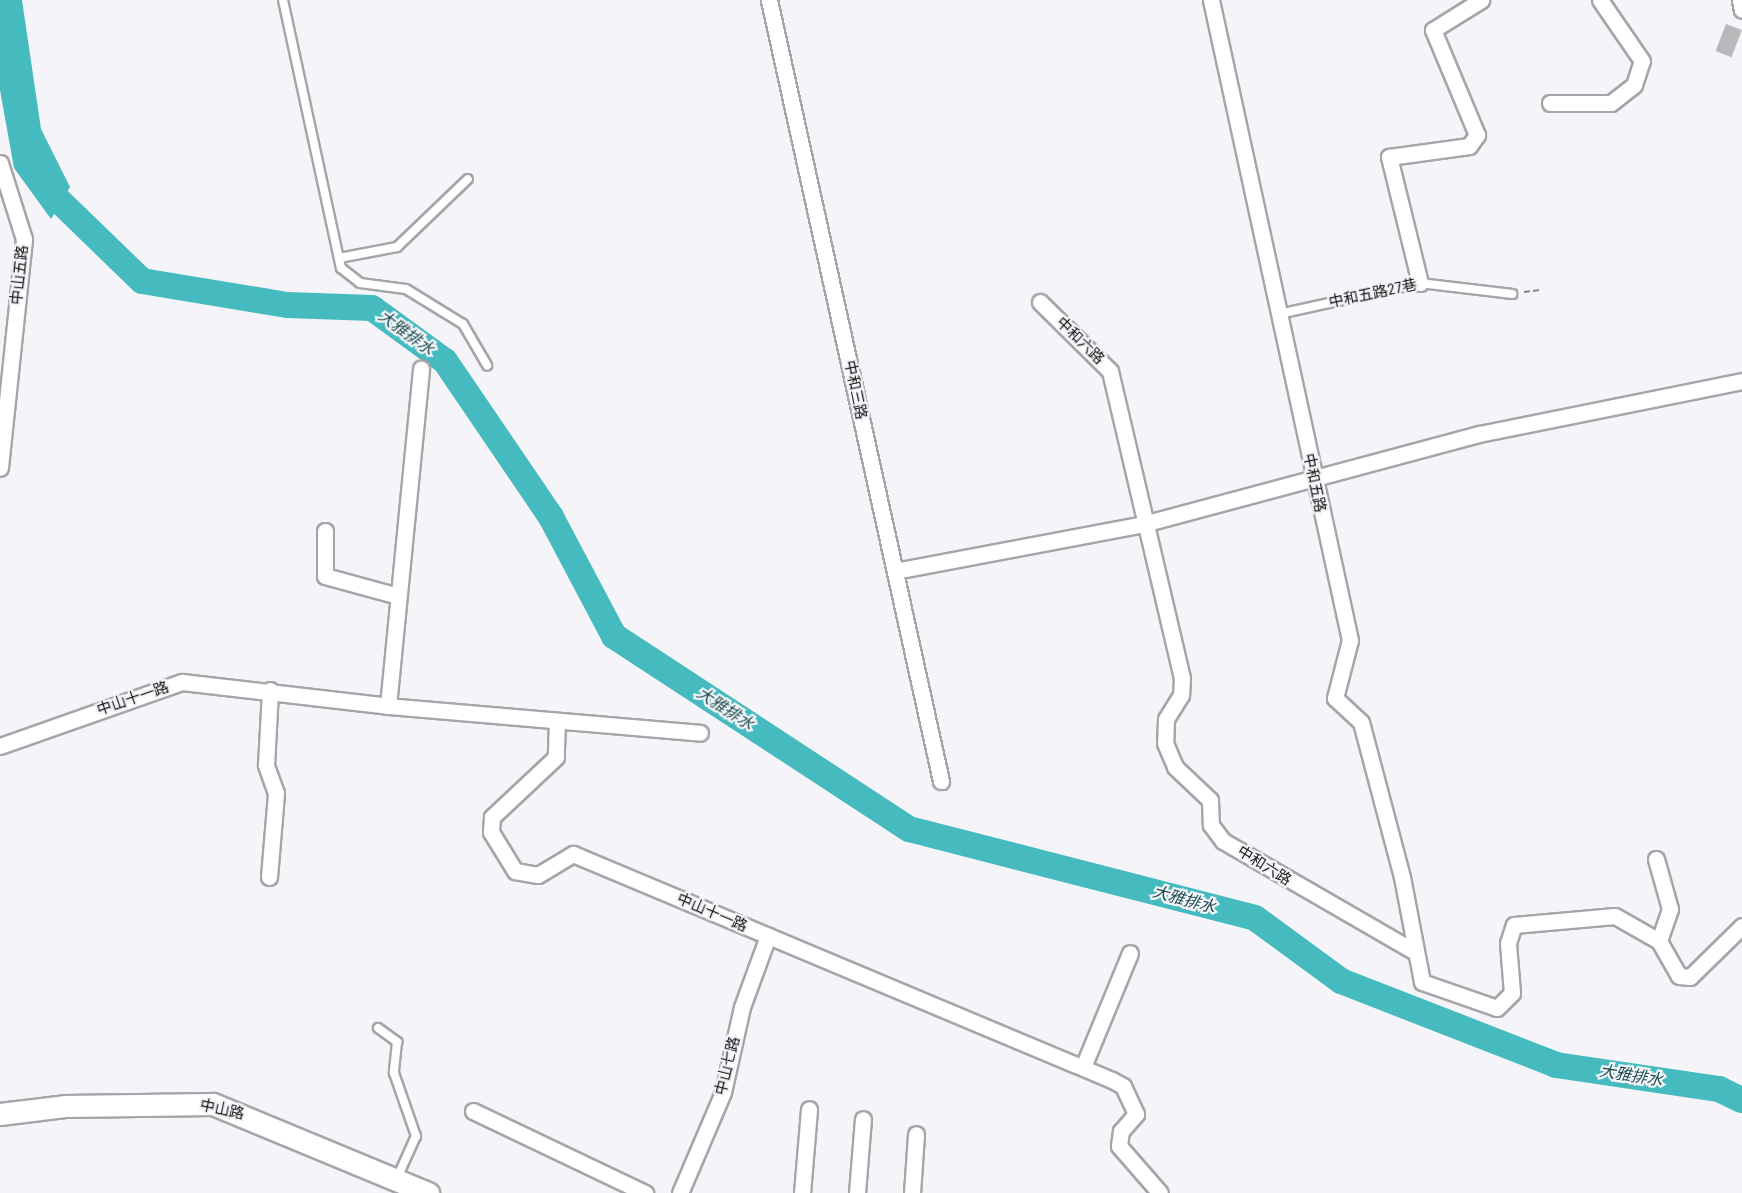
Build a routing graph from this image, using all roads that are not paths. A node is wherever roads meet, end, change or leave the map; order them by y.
1 (283, 0) edge
2 (769, 0) edge
3 (1211, 0) edge
4 (1481, 0) edge
5 (1600, 0) edge
6 (1740, 0) edge
7 (1742, 10) edge
8 (1550, 103) dead end
9 (0, 163) edge
10 (468, 179) dead end
11 (339, 258) junction
12 (1420, 283) junction
13 (1512, 294) road end
14 (1040, 303) dead end
15 (1279, 314) junction
16 (487, 364) dead end
17 (421, 369) dead end
18 (1742, 381) edge
19 (4, 390) edge
20 (0, 468) edge
21 (1313, 476) junction
22 (1143, 524) junction
23 (325, 531) dead end
24 (895, 571) junction
25 (398, 596) junction
26 (270, 690) junction
27 (388, 706) junction
28 (557, 721) junction
29 (700, 733) dead end
30 (0, 746) edge
31 (941, 781) dead end
32 (1656, 859) dead end
33 (269, 877) dead end
34 (1742, 926) edge
35 (768, 936) junction
36 (1659, 940) junction
37 (1415, 952) junction
38 (1130, 953) dead end
39 (378, 1028) dead end
40 (1083, 1067) junction
41 (809, 1109) dead end
42 (473, 1111) dead end
43 (0, 1114) edge
44 (863, 1119) dead end
45 (916, 1134) dead end
46 (397, 1180) junction
47 (428, 1193) edge
48 (645, 1193) edge
49 (680, 1193) edge
50 (802, 1193) edge
51 (857, 1193) edge
52 (912, 1193) edge
53 (1160, 1193) edge

1 - 11 lane
2 - 24 street, 中和三路
3 - 15 street, 中和五路
4 - 12 street
5 - 8 street
6 - 7 street
9 - 19 street, 中山五路
10 - 11 lane
11 - 16 lane
12 - 13 lane, 中和五路27巷
12 - 15 lane, 中和五路27巷
14 - 22 street, 中和六路
15 - 21 street, 中和五路
17 - 25 street
18 - 21 street
19 - 20 street, 中山五路
21 - 22 street
21 - 37 street, 中和五路
22 - 24 street
22 - 37 street, 中和六路
23 - 25 street
24 - 31 street, 中和三路
25 - 27 street
26 - 27 street, 中山十一路
26 - 30 street, 中山十一路
26 - 33 street
27 - 28 street, 中山十一路
28 - 29 street, 中山十一路
28 - 35 street, 中山十一路
32 - 36 street
34 - 36 street
35 - 40 street, 中山十一路
35 - 49 street, 中山七路
36 - 37 street
38 - 40 street
39 - 46 lane
40 - 53 street, 中山十一路
41 - 50 street
42 - 48 street
43 - 46 main road, 中山路
44 - 51 street
45 - 52 street
46 - 47 main road, 中山路

